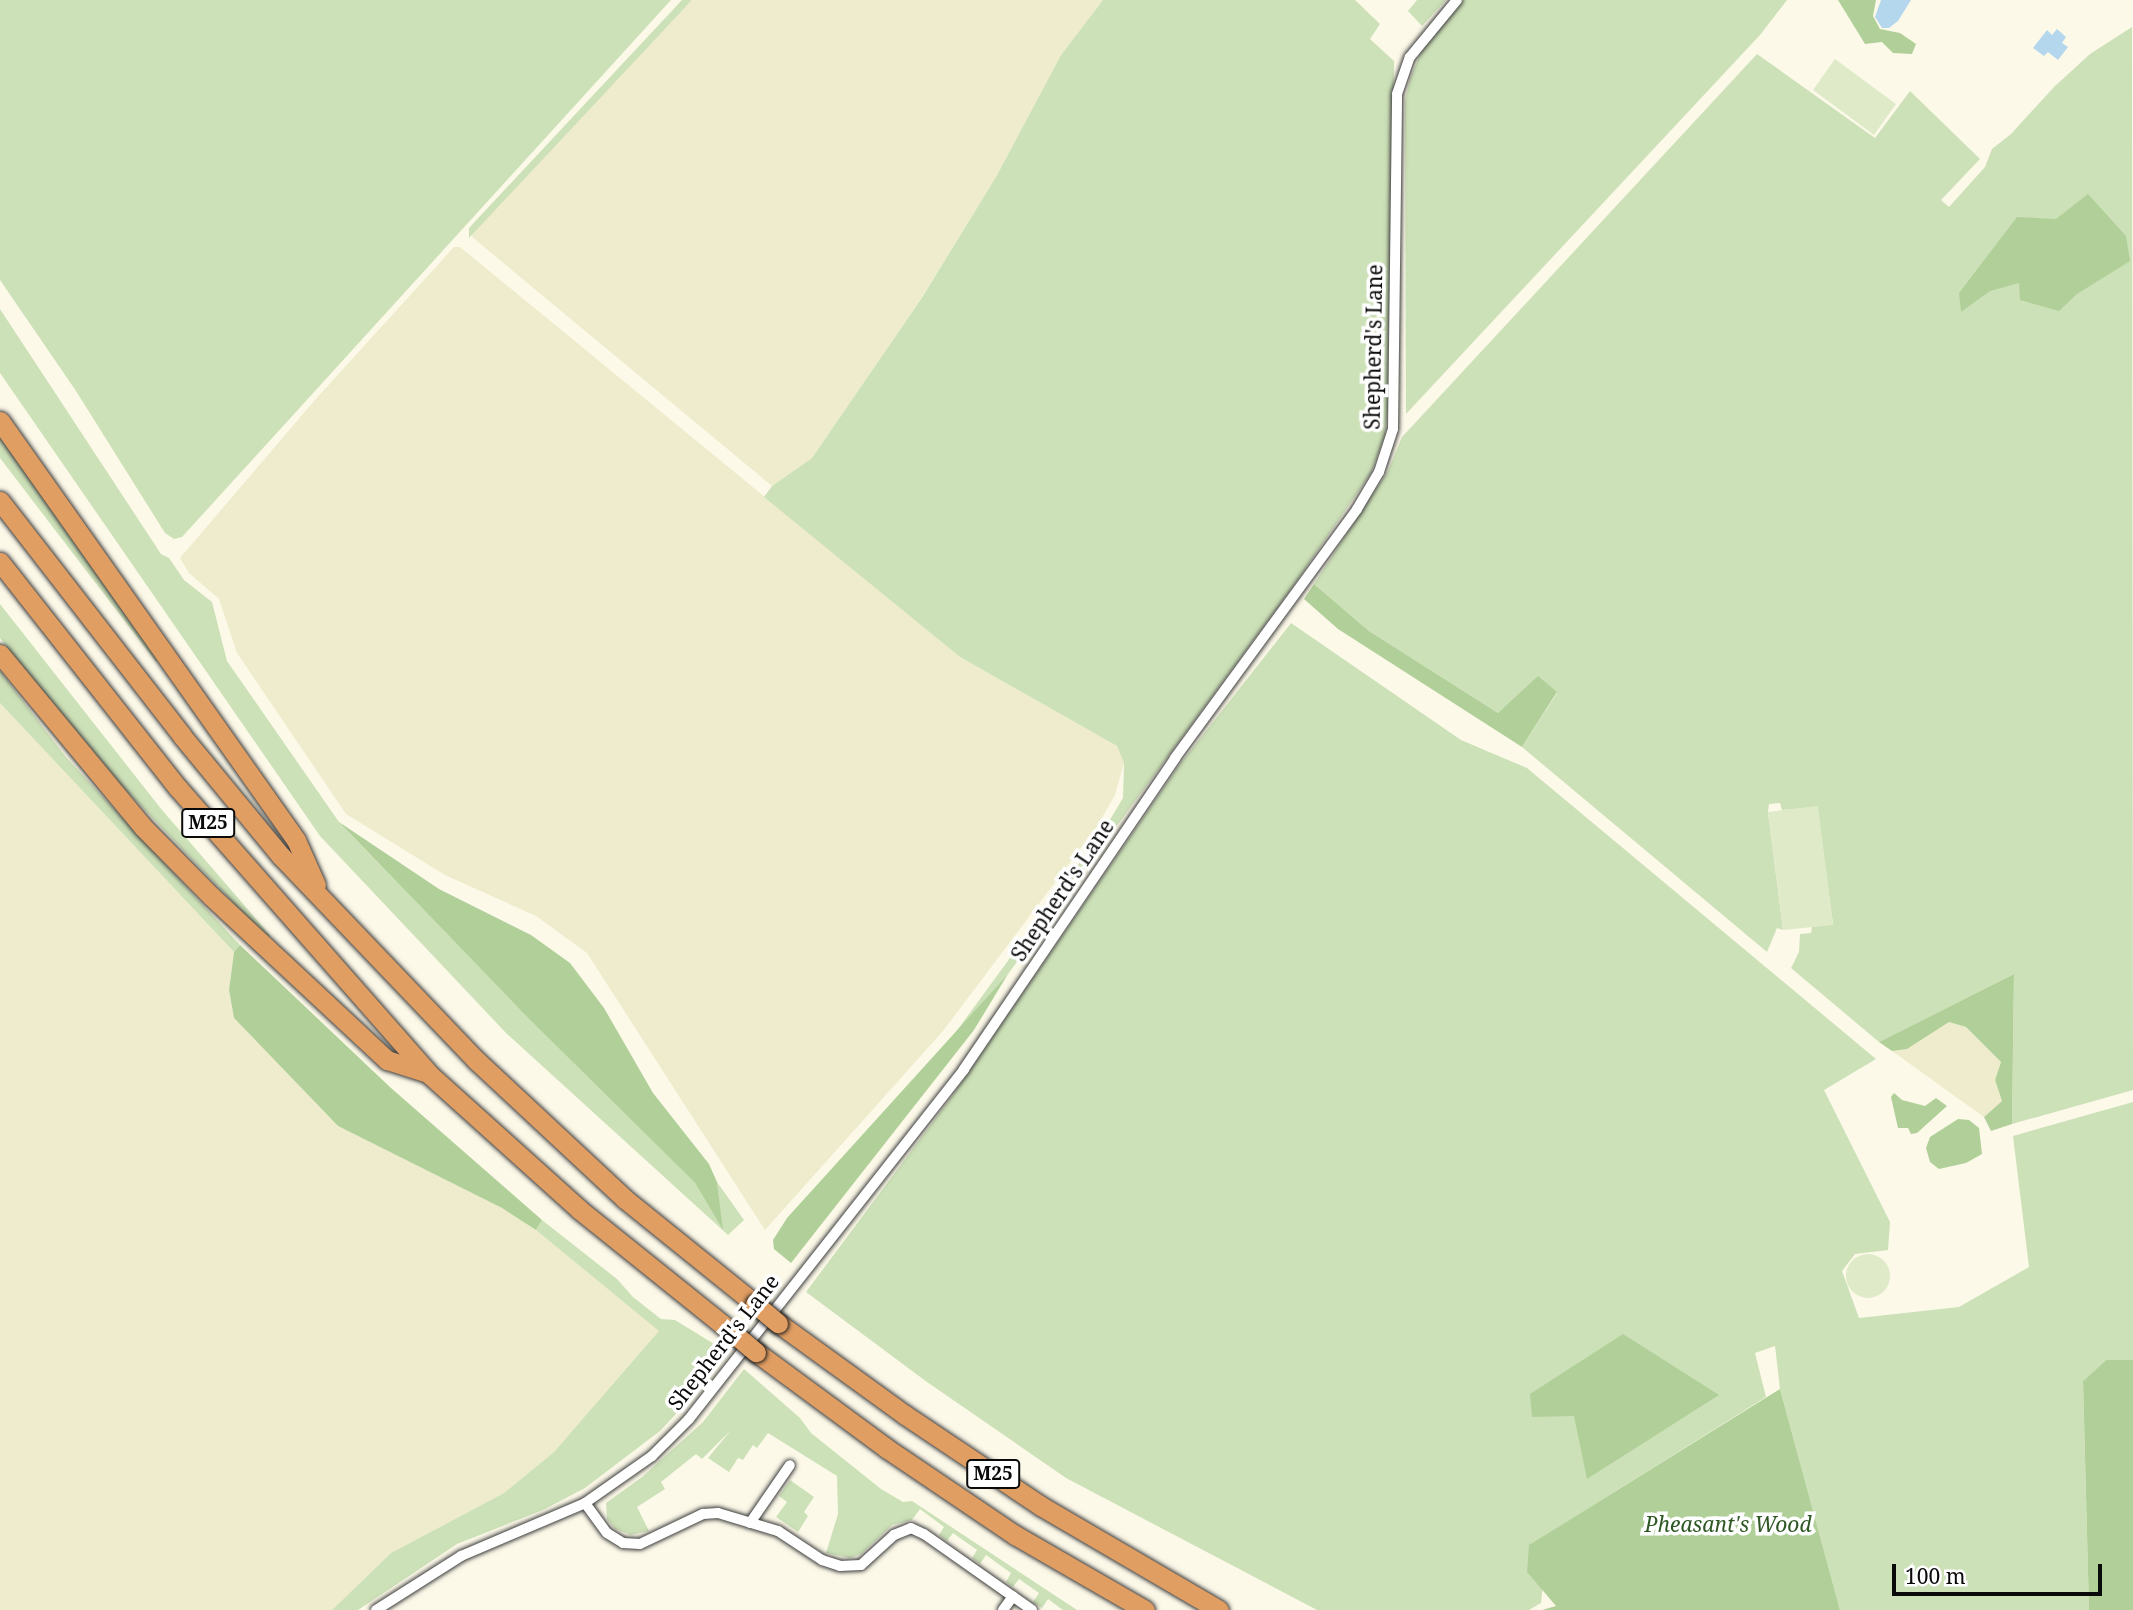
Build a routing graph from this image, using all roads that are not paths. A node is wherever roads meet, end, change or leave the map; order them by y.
1 (1457, 0) edge
2 (0, 421) edge
3 (0, 501) edge
4 (0, 562) edge
5 (0, 654) edge
6 (323, 900) junction
7 (429, 1074) junction
8 (790, 1465) dead end
9 (585, 1503) junction
10 (750, 1523) junction
11 (1013, 1596) junction
12 (376, 1610) edge
13 (1003, 1610) edge
14 (1032, 1610) edge
15 (1145, 1610) edge
16 (1219, 1610) edge

1 - 9 street, Shepherd's Lane
2 - 6 highway, M25
3 - 6 highway, M25
4 - 7 highway, M25
5 - 7 highway, M25
6 - 16 highway, M25, bridge
7 - 15 highway, M25, bridge
8 - 10 street
9 - 10 street
9 - 12 street, Shepherd's Lane
10 - 11 street
11 - 13 street
11 - 14 street

